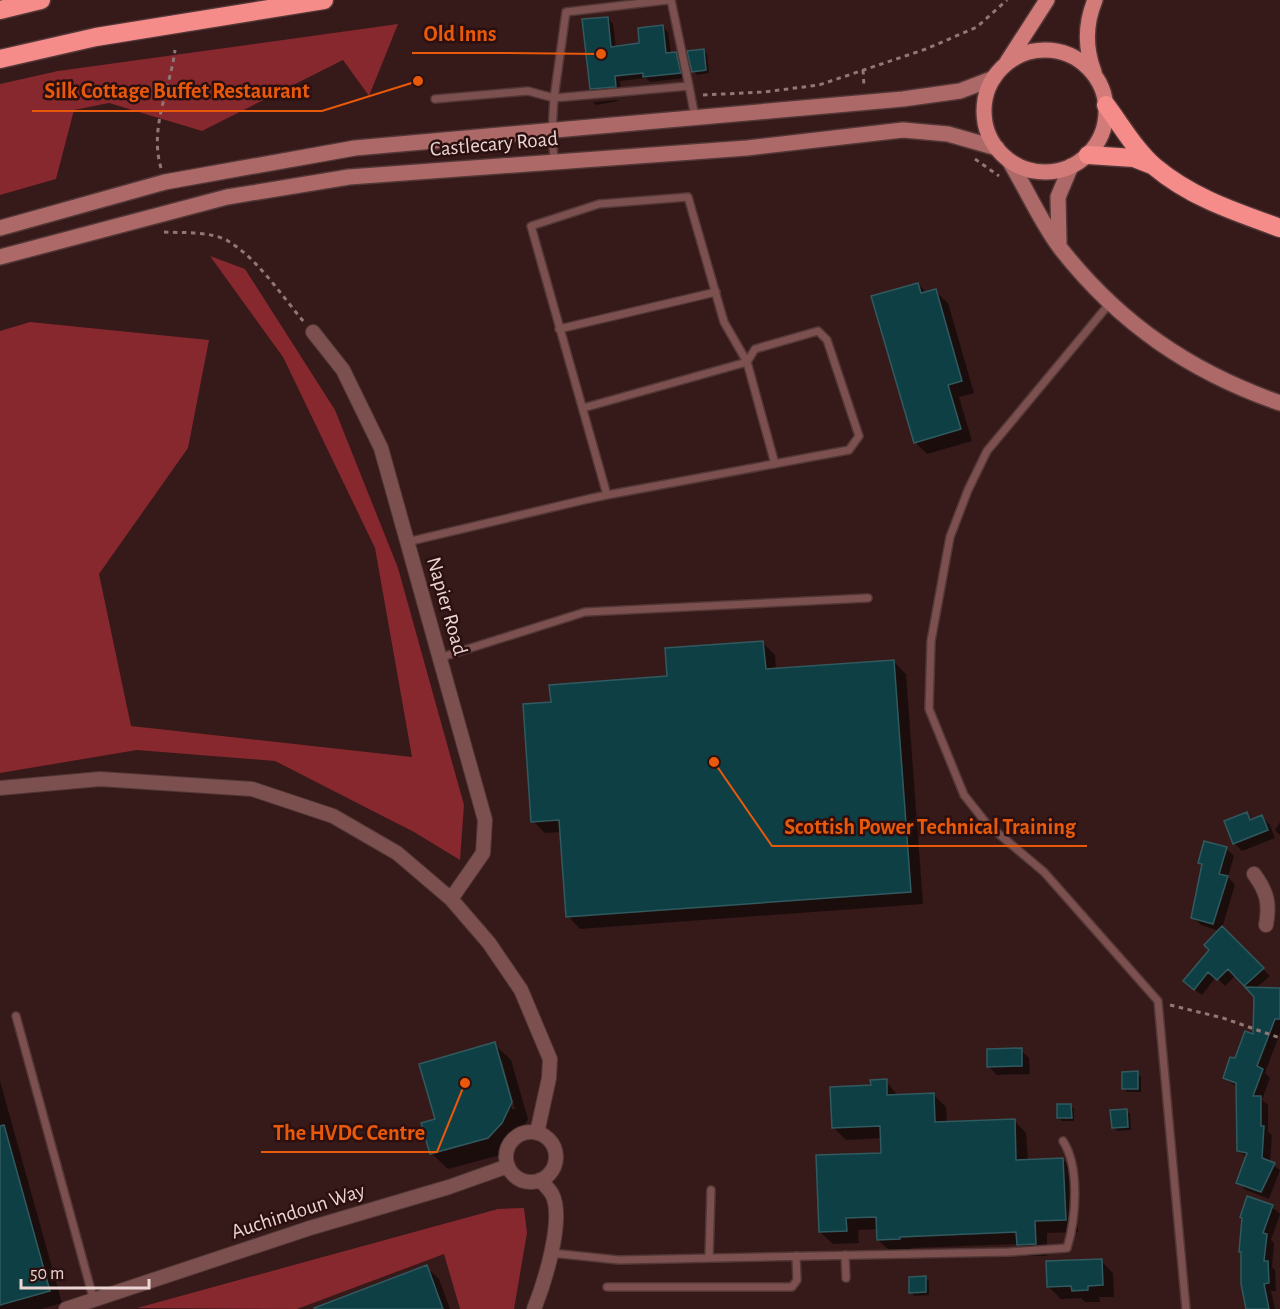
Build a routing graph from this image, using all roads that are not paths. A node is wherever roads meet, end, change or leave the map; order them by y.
1 (41, 0) edge
2 (324, 0) edge
3 (670, 0) edge
4 (1047, 0) edge
5 (1095, 0) edge
6 (0, 10) edge
7 (0, 59) edge
8 (998, 72) junction
9 (1098, 81) junction
10 (689, 86) junction
11 (554, 98) junction
12 (435, 99) dead end
13 (1106, 105) junction
14 (695, 117) junction
15 (552, 131) junction
16 (997, 148) junction
17 (1088, 155) junction
18 (554, 160) junction
19 (1010, 162) junction
20 (1071, 166) junction
21 (1154, 166) junction
22 (0, 228) edge
23 (1280, 228) edge
24 (1060, 248) junction
25 (0, 257) edge
26 (716, 292) junction
27 (1110, 303) junction
28 (559, 329) junction
29 (313, 332) road end
30 (747, 362) junction
31 (1280, 403) edge
32 (583, 408) junction
33 (775, 464) junction
34 (607, 495) junction
35 (407, 542) junction
36 (868, 598) dead end
37 (439, 658) junction
38 (0, 788) edge
39 (1254, 874) dead end
40 (1274, 892) edge
41 (451, 899) junction
42 (1266, 925) dead end
43 (16, 1016) dead end
44 (537, 1133) junction
45 (1063, 1141) dead end
46 (508, 1166) junction
47 (540, 1180) junction
48 (711, 1190) dead end
49 (551, 1253) junction
50 (845, 1255) junction
51 (796, 1256) junction
52 (709, 1258) junction
53 (846, 1278) dead end
54 (607, 1287) dead end
55 (94, 1301) junction
56 (66, 1309) edge
57 (534, 1309) edge
58 (1186, 1309) edge

1 - 6 highway
2 - 7 highway
3 - 10 lane
3 - 11 lane
4 - 8 main road
5 - 9 main road
8 - 9 main road
8 - 14 main road, Castlecary Road
8 - 16 main road
9 - 13 main road
10 - 11 lane
10 - 14 lane
11 - 12 lane
11 - 15 lane
13 - 17 main road
13 - 21 highway
14 - 15 main road, Castlecary Road
15 - 18 lane
15 - 22 main road, Castlecary Road
16 - 18 main road, Castlecary Road
16 - 19 main road
17 - 20 main road
17 - 21 highway
18 - 25 main road, Castlecary Road
19 - 20 main road
19 - 24 main road
20 - 24 main road
21 - 23 highway
24 - 27 main road
26 - 28 lane
26 - 28 lane
26 - 30 lane
27 - 31 main road
27 - 58 lane
28 - 32 lane
29 - 35 street, Napier Road
30 - 32 lane
30 - 33 lane
30 - 33 lane
32 - 34 lane
33 - 34 lane
34 - 35 lane
35 - 37 street, Napier Road
36 - 37 lane
37 - 41 street, Napier Road
38 - 41 street
39 - 40 street
40 - 42 street
41 - 44 street
43 - 55 lane
44 - 46 street
44 - 47 street
45 - 50 lane
46 - 47 street
46 - 55 street, Auchindoun Way
47 - 49 street
48 - 52 lane
49 - 52 lane
49 - 57 street
50 - 51 lane
50 - 53 lane
51 - 52 lane
51 - 54 lane
55 - 56 street, Auchindoun Way

